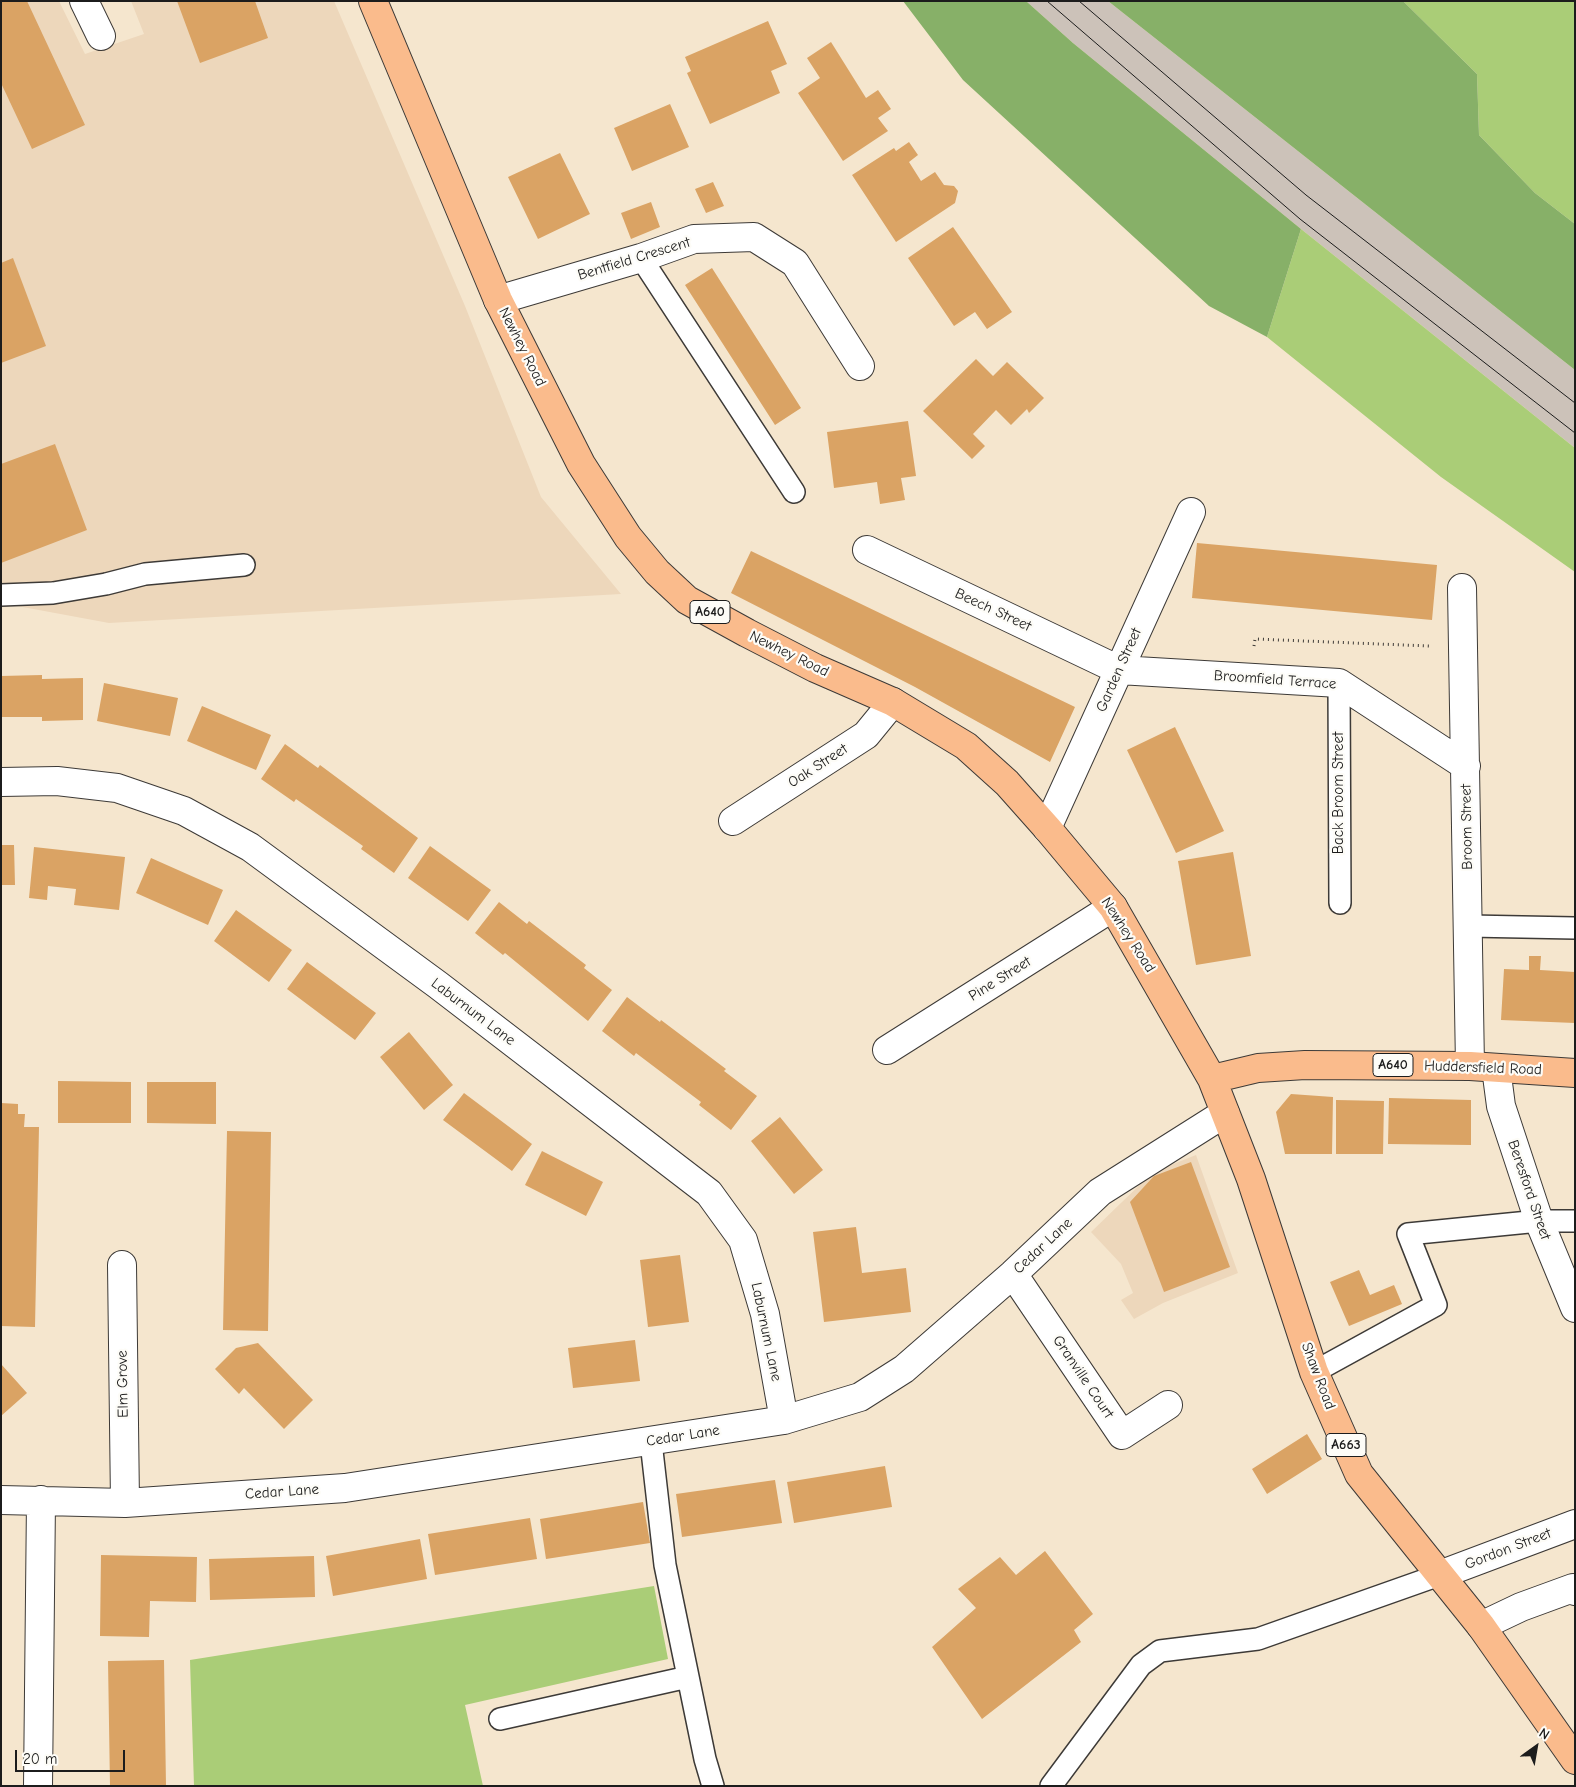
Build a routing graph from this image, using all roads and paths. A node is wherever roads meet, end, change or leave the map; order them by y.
1 (84, 1) edge
2 (372, 1) edge
3 (101, 36) dead end
4 (641, 258) junction
5 (498, 300) junction
6 (860, 366) dead end
7 (794, 492) dead end
8 (1190, 512) dead end
9 (867, 550) dead end
10 (244, 565) dead end
11 (1462, 588) dead end
12 (1, 595) edge
13 (1255, 639) dead end
14 (1462, 648) junction
15 (1119, 670) junction
16 (1339, 683) junction
17 (893, 702) junction
18 (1466, 766) junction
19 (1, 782) edge
20 (733, 821) dead end
21 (1048, 828) junction
22 (1340, 903) dead end
23 (1112, 907) junction
24 (1468, 926) junction
25 (1575, 928) edge
26 (887, 1050) dead end
27 (1483, 1067) junction
28 (1575, 1073) edge
29 (1212, 1079) junction
30 (1225, 1113) junction
31 (1539, 1221) junction
32 (1575, 1221) edge
33 (122, 1265) dead end
34 (1013, 1274) junction
35 (1575, 1308) edge
36 (1314, 1372) junction
37 (1168, 1405) dead end
38 (784, 1420) junction
39 (651, 1442) junction
40 (1, 1500) edge
41 (41, 1500) junction
42 (125, 1503) junction
43 (1575, 1524) edge
44 (1442, 1574) junction
45 (1575, 1591) edge
46 (1481, 1626) junction
47 (688, 1677) junction
48 (500, 1719) dead end
49 (1570, 1743) edge
50 (38, 1786) edge
51 (713, 1786) edge
52 (1051, 1786) edge

1 - 3 street
2 - 5 main road, Newhey Road / A640
4 - 5 street, Bentfield Crescent
4 - 6 street, Bentfield Crescent
4 - 7 lane
5 - 17 main road, Newhey Road / A640
8 - 15 street, Garden Street
9 - 15 street, Beech Street
10 - 12 lane
11 - 14 street, Broom Street
13 - 14 path
14 - 18 street, Broom Street
15 - 16 street, Broomfield Terrace
15 - 21 street, Garden Street
16 - 18 street, Broomfield Terrace
16 - 22 lane, Back Broom Street
17 - 20 street, Oak Street
17 - 21 main road, Newhey Road / A640
18 - 24 street, Broom Street
19 - 38 street, Laburnum Lane
21 - 23 main road, Newhey Road / A640
23 - 26 street, Pine Street
23 - 29 main road, Newhey Road / A640
24 - 25 lane
24 - 27 street, Broom Street
27 - 28 main road, Huddersfield Road / A640
27 - 29 main road, Huddersfield Road / A640
27 - 31 street, Beresford Street
29 - 30 main road, Shaw Road / A663
30 - 34 street, Cedar Lane
30 - 36 main road, Shaw Road / A663
31 - 32 lane
31 - 35 street, Beresford Street
31 - 36 lane
33 - 42 street, Elm Grove
34 - 37 street, Granville Court
34 - 38 street, Cedar Lane
36 - 44 main road, Shaw Road / A663
38 - 39 street, Cedar Lane
39 - 42 street, Cedar Lane
39 - 47 lane
40 - 41 street, Cedar Lane
41 - 42 street, Cedar Lane
41 - 50 street
43 - 44 street, Gordon Street
44 - 46 main road, Shaw Road / A663
44 - 52 lane
45 - 46 street
46 - 49 main road, Shaw Road / A663
47 - 48 lane
47 - 51 lane

